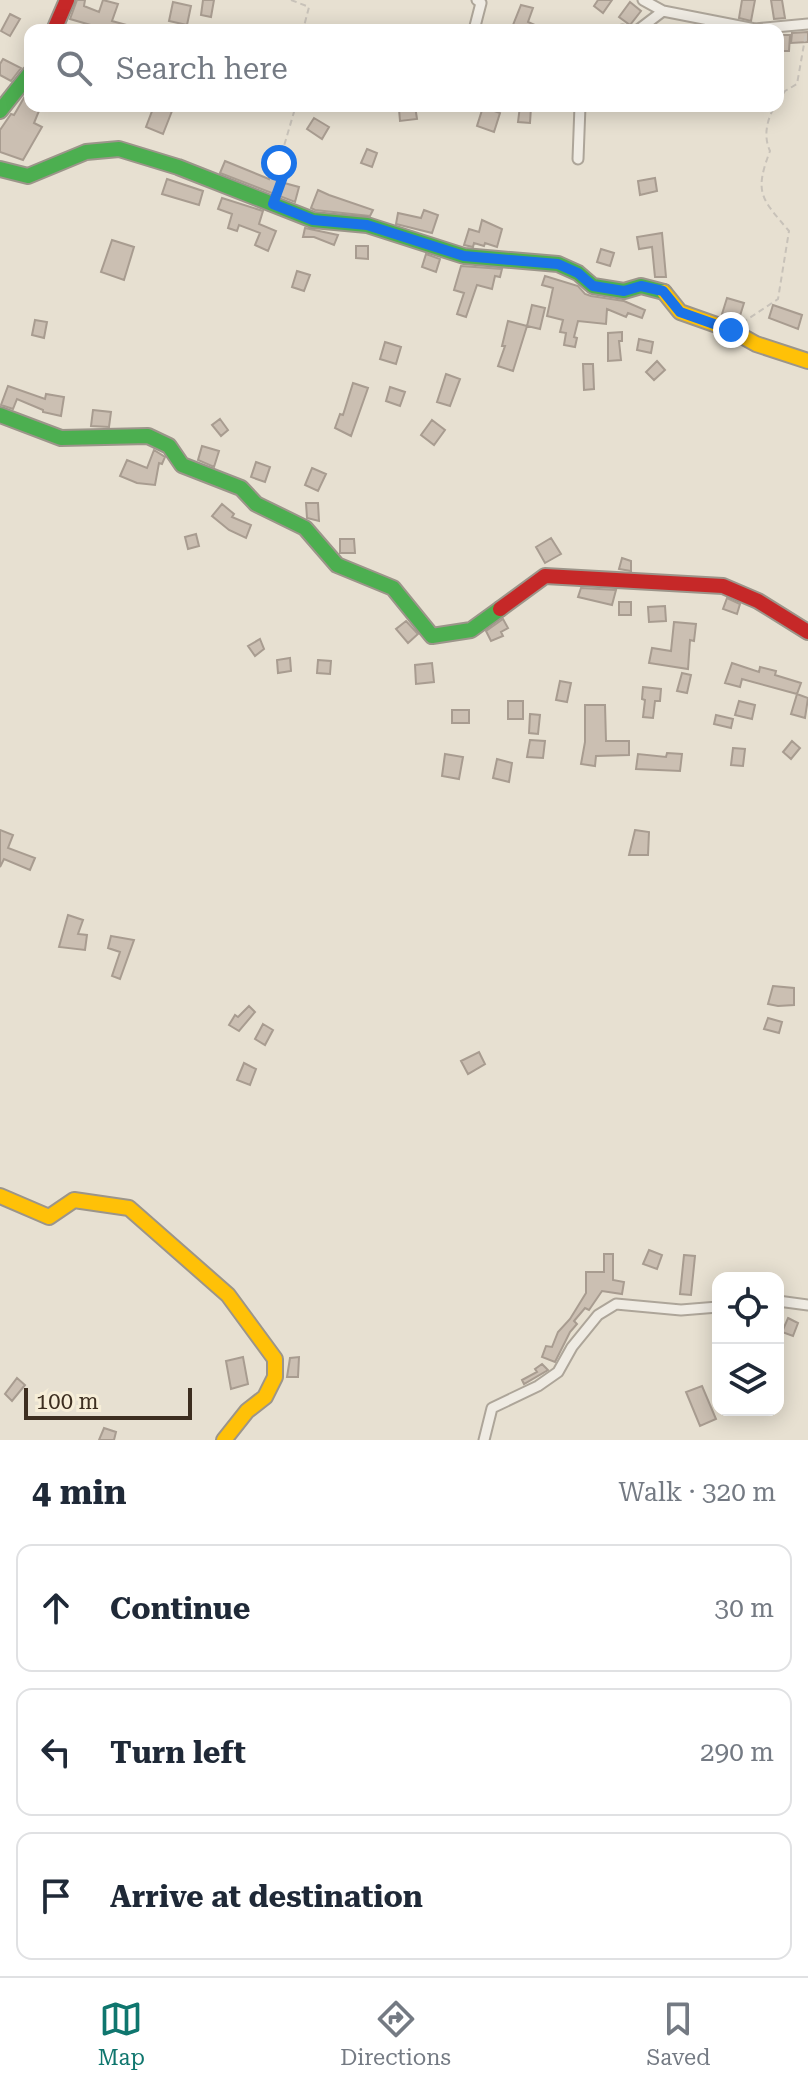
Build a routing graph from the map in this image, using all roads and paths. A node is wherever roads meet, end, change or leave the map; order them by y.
1 (67, 0) edge
2 (291, 0) edge
3 (477, 0) edge
4 (643, 0) edge
5 (663, 11) junction
6 (57, 24) edge
7 (305, 24) edge
8 (476, 24) edge
9 (646, 24) edge
10 (729, 24) edge
11 (808, 24) edge
12 (784, 26) edge
13 (24, 81) edge
14 (784, 93) edge
15 (0, 111) edge
16 (294, 112) edge
17 (580, 112) edge
18 (772, 112) edge
19 (578, 159) dead end
20 (0, 169) edge
21 (273, 204) junction
22 (731, 330) junction
23 (808, 361) edge
24 (0, 415) edge
25 (808, 632) edge
26 (0, 1196) edge
27 (784, 1302) edge
28 (808, 1305) edge
29 (712, 1307) edge
30 (224, 1440) edge
31 (484, 1440) edge

1 - 6 street
2 - 7 path
3 - 8 street
4 - 5 street
5 - 9 street
5 - 10 street
11 - 12 street
11 - 14 path
13 - 15 street
16 - 21 path
17 - 19 street
18 - 22 path
20 - 21 street
21 - 22 street
22 - 23 street
24 - 25 street
26 - 30 street
27 - 28 street
29 - 31 street

